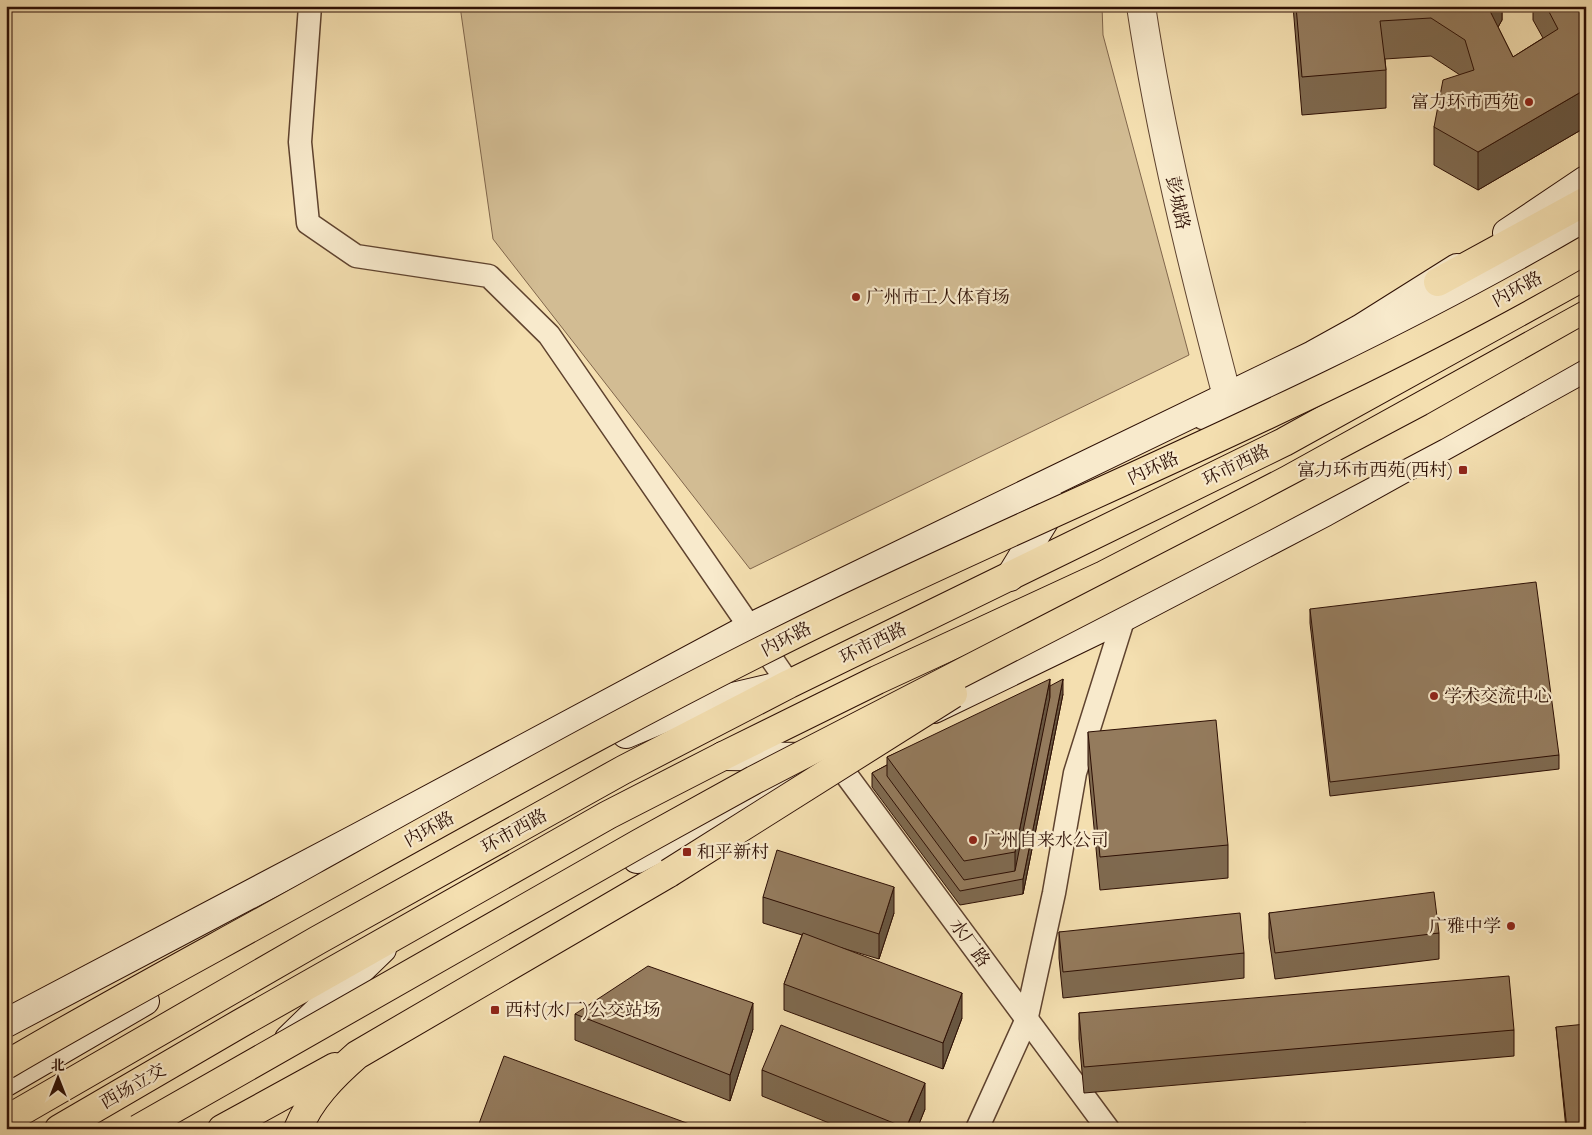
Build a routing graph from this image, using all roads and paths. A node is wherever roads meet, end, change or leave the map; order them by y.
1 (310, 6) edge
2 (1141, 6) edge
3 (1586, 180) edge
4 (1586, 201) edge
5 (1586, 226) edge
6 (1586, 250) edge
7 (1586, 275) edge
8 (1438, 282) junction
9 (1586, 315) edge
10 (1586, 341) edge
11 (1309, 367) junction
12 (1586, 367) edge
13 (1227, 396) junction
14 (1163, 428) junction
15 (1284, 442) junction
16 (1075, 469) junction
17 (1104, 575) junction
18 (1010, 577) junction
19 (1090, 608) junction
20 (1124, 617) junction
21 (749, 628) junction
22 (789, 684) junction
23 (572, 748) junction
24 (722, 756) junction
25 (833, 757) junction
26 (359, 838) junction
27 (373, 870) junction
28 (391, 940) junction
29 (1026, 1021) junction
30 (6, 1023) edge
31 (168, 1027) joint
32 (6, 1050) edge
33 (357, 1055) junction
34 (180, 1058) joint
35 (266, 1064) junction
36 (6, 1065) edge
37 (6, 1082) edge
38 (6, 1120) edge
39 (59, 1129) edge
40 (138, 1129) edge
41 (159, 1129) edge
42 (222, 1129) edge
43 (298, 1129) edge
44 (977, 1129) edge
45 (1108, 1129) edge

1 - 21 street
2 - 13 main road, 彭城路
3 - 8 main road
4 - 8 main road
5 - 11 street
6 - 23 main road, 内环路, bridge
7 - 15 main road, 环市西路
8 - 11 main road
9 - 17 main road, 环市西路
10 - 19 main road, bridge
11 - 13 main road
11 - 14 street
11 - 15 street
12 - 20 main road
13 - 14 main road
14 - 16 main road
15 - 18 main road, 环市西路
16 - 18 main road
16 - 21 main road
17 - 20 main road
17 - 24 main road, 环市西路
18 - 22 main road, 环市西路
19 - 33 main road, bridge
19 - 40 main road, bridge
20 - 25 main road
20 - 29 street
21 - 22 street
21 - 26 main road
22 - 27 main road
22 - 31 main road, 环市西路
23 - 32 main road, bridge
23 - 36 main road, 内环路, bridge
24 - 25 main road
24 - 28 main road, 环市西路
25 - 29 street, 水厂路
25 - 35 main road
26 - 27 main road
26 - 30 main road
27 - 37 main road
28 - 34 main road, 环市西路
28 - 35 main road
29 - 44 street
29 - 45 street, 水厂路
31 - 38 main road, 西场立交
33 - 42 main road
33 - 43 main road
34 - 39 main road, 西场立交
35 - 41 main road

